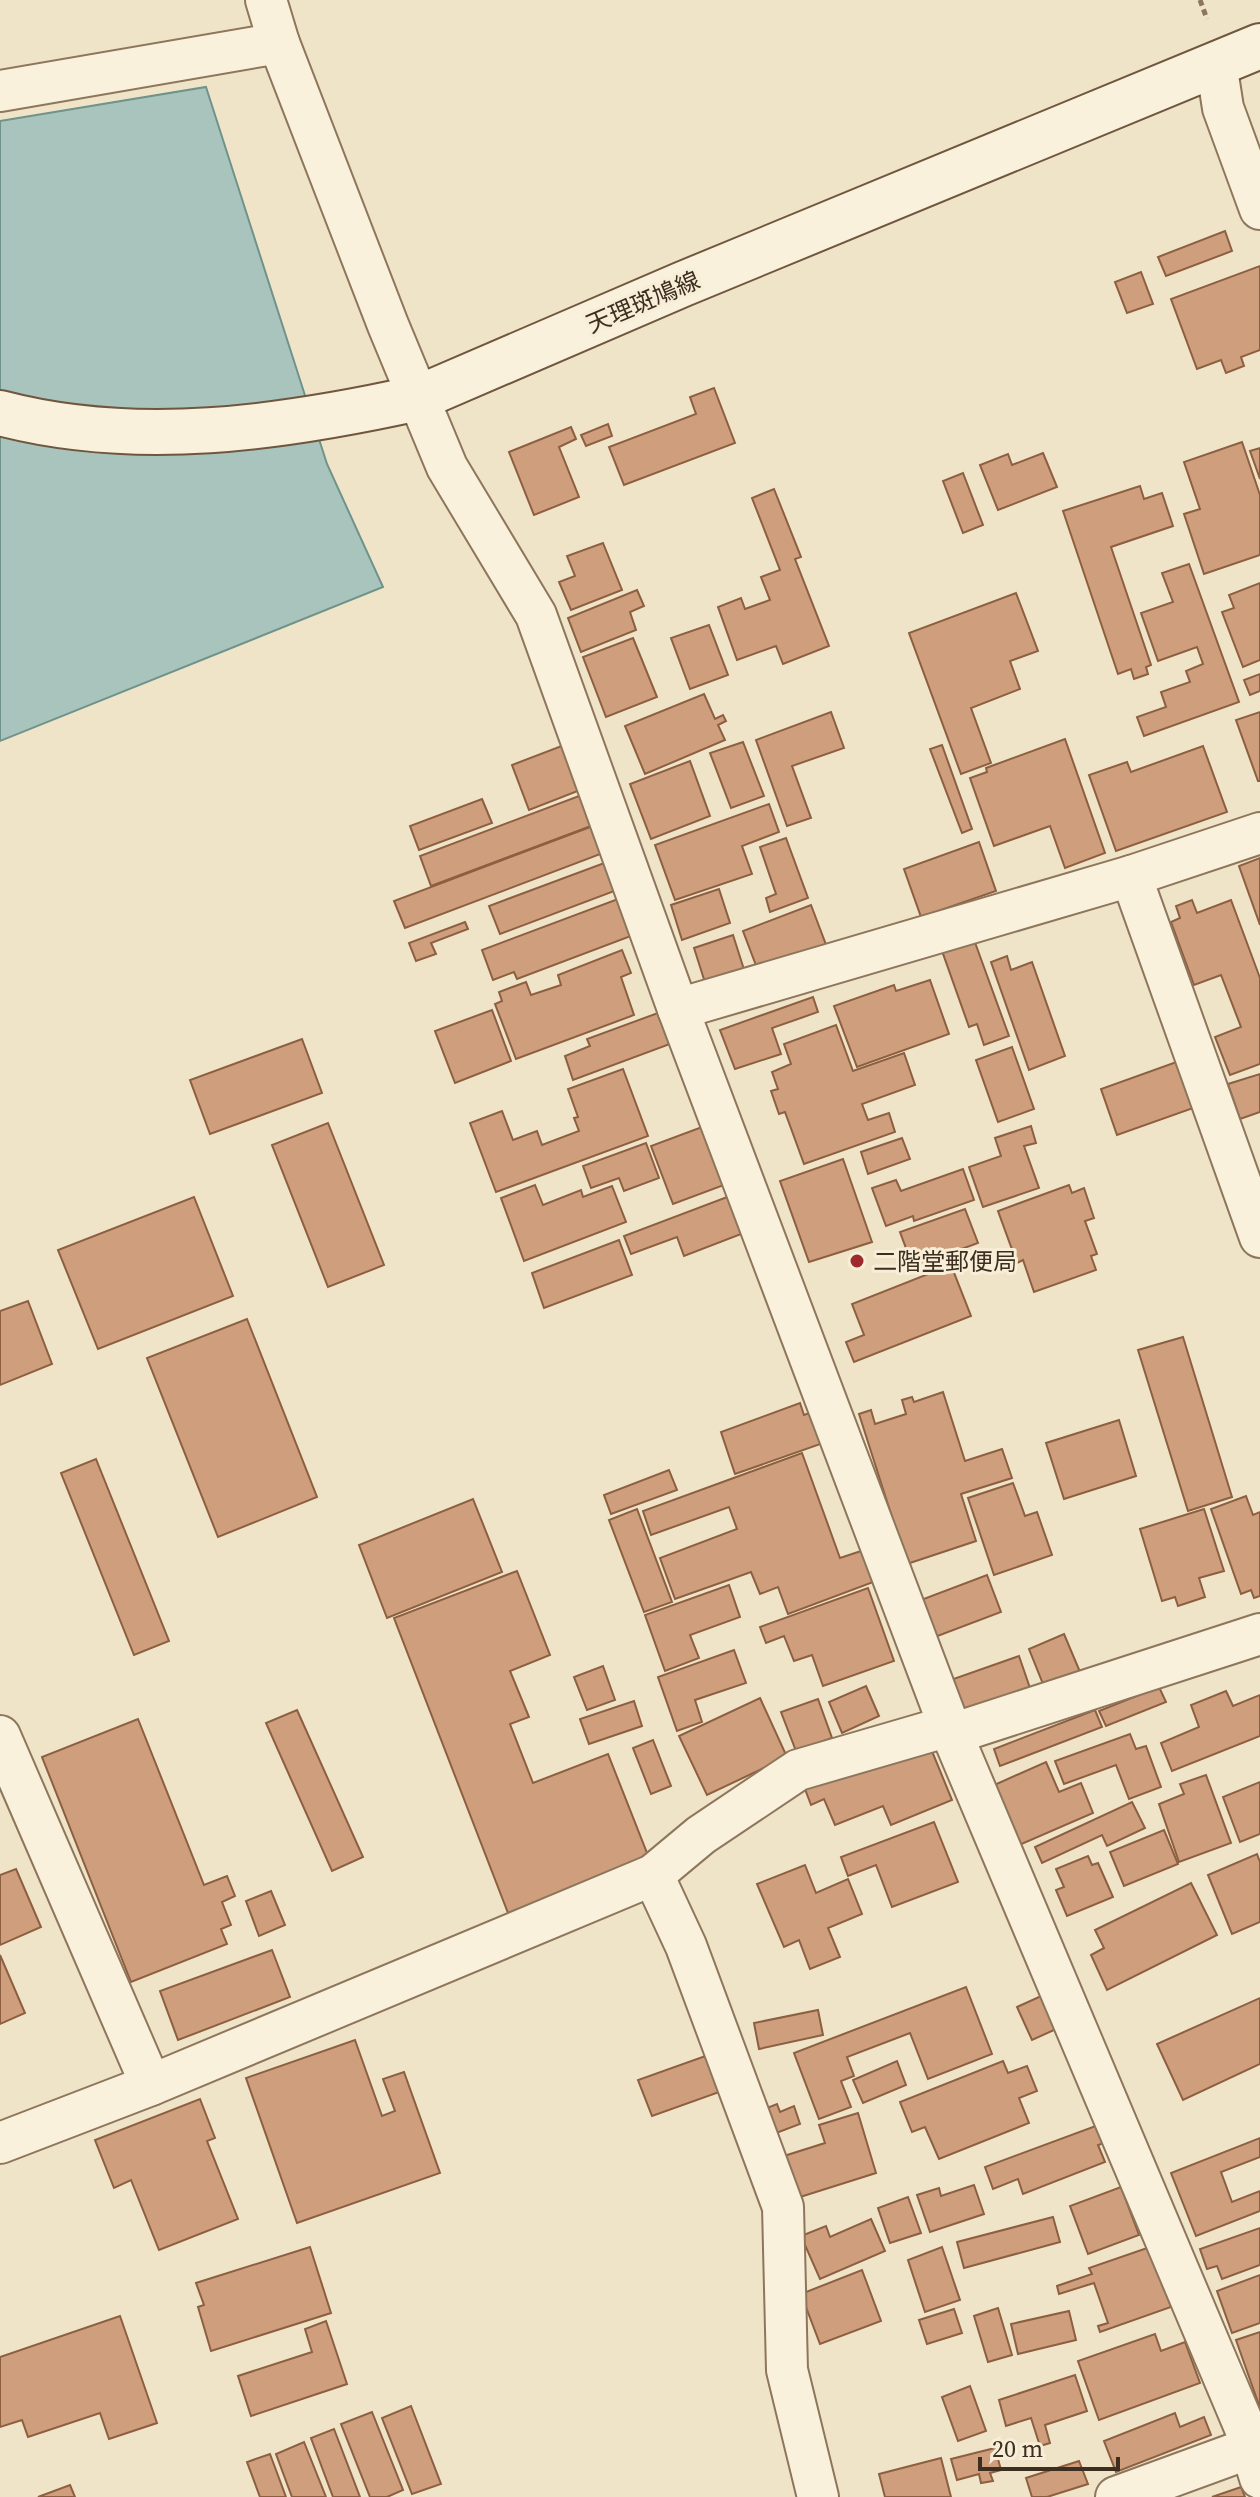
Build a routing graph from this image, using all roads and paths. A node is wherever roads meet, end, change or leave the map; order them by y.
1 (266, 0) edge
2 (279, 43) junction
3 (1260, 46) edge
4 (1216, 63) junction
5 (0, 91) edge
6 (1260, 209) edge
7 (418, 398) junction
8 (0, 413) edge
9 (1260, 833) edge
10 (1131, 876) junction
11 (678, 1009) junction
12 (1260, 1237) edge
13 (1260, 1634) edge
14 (950, 1730) junction
15 (0, 1736) edge
16 (653, 1875) junction
17 (151, 2085) junction
18 (0, 2143) edge
19 (1255, 2463) edge
20 (818, 2497) edge
21 (1116, 2497) edge

1 - 2 street
2 - 5 street
2 - 7 street
3 - 4 main road, 天理斑鳩線
4 - 6 street
4 - 7 main road, 天理斑鳩線
7 - 8 main road, 天理斑鳩線
7 - 11 street
9 - 10 street
10 - 11 street
10 - 12 street
11 - 14 street
13 - 14 street
14 - 16 street
14 - 19 street
15 - 17 street
16 - 17 street
16 - 20 street
17 - 18 street
19 - 21 street

